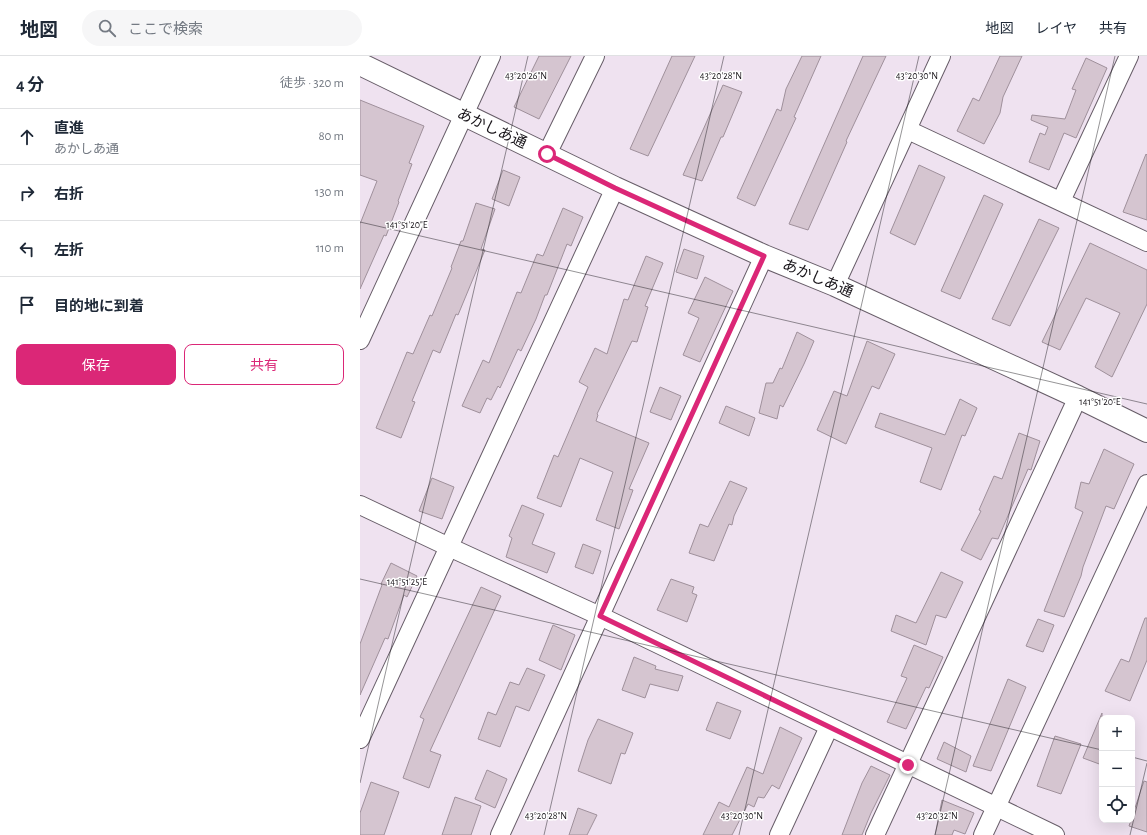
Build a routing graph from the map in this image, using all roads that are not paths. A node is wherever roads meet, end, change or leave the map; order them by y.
1 (491, 56) edge
2 (595, 56) edge
3 (941, 56) edge
4 (1129, 56) edge
5 (360, 64) edge
6 (464, 115) junction
7 (908, 130) junction
8 (547, 154) junction
9 (615, 188) junction
10 (1061, 201) junction
11 (1147, 242) edge
12 (764, 256) junction
13 (835, 285) junction
14 (360, 340) edge
15 (1078, 397) junction
16 (1146, 427) edge
17 (1147, 484) edge
18 (360, 504) edge
19 (449, 547) junction
20 (600, 616) junction
21 (829, 727) junction
22 (360, 740) edge
23 (908, 765) junction
24 (996, 807) junction
25 (500, 835) edge
26 (779, 835) edge
27 (875, 835) edge
28 (983, 835) edge
29 (1055, 835) edge

1 - 6 street
2 - 8 street
3 - 7 street
4 - 10 street
5 - 6 street, あかしあ通
6 - 8 street, あかしあ通
6 - 14 street
7 - 10 street
7 - 13 street
8 - 9 street, あかしあ通
9 - 12 street, あかしあ通
9 - 19 street
10 - 11 street
12 - 13 street, あかしあ通
12 - 20 street
13 - 15 street, あかしあ通
15 - 16 street, あかしあ通
15 - 23 street
17 - 24 street
18 - 19 street
19 - 20 street
19 - 22 street
20 - 21 street
20 - 25 street
21 - 23 street
21 - 26 street
23 - 24 street
23 - 27 street
24 - 28 street
24 - 29 street

